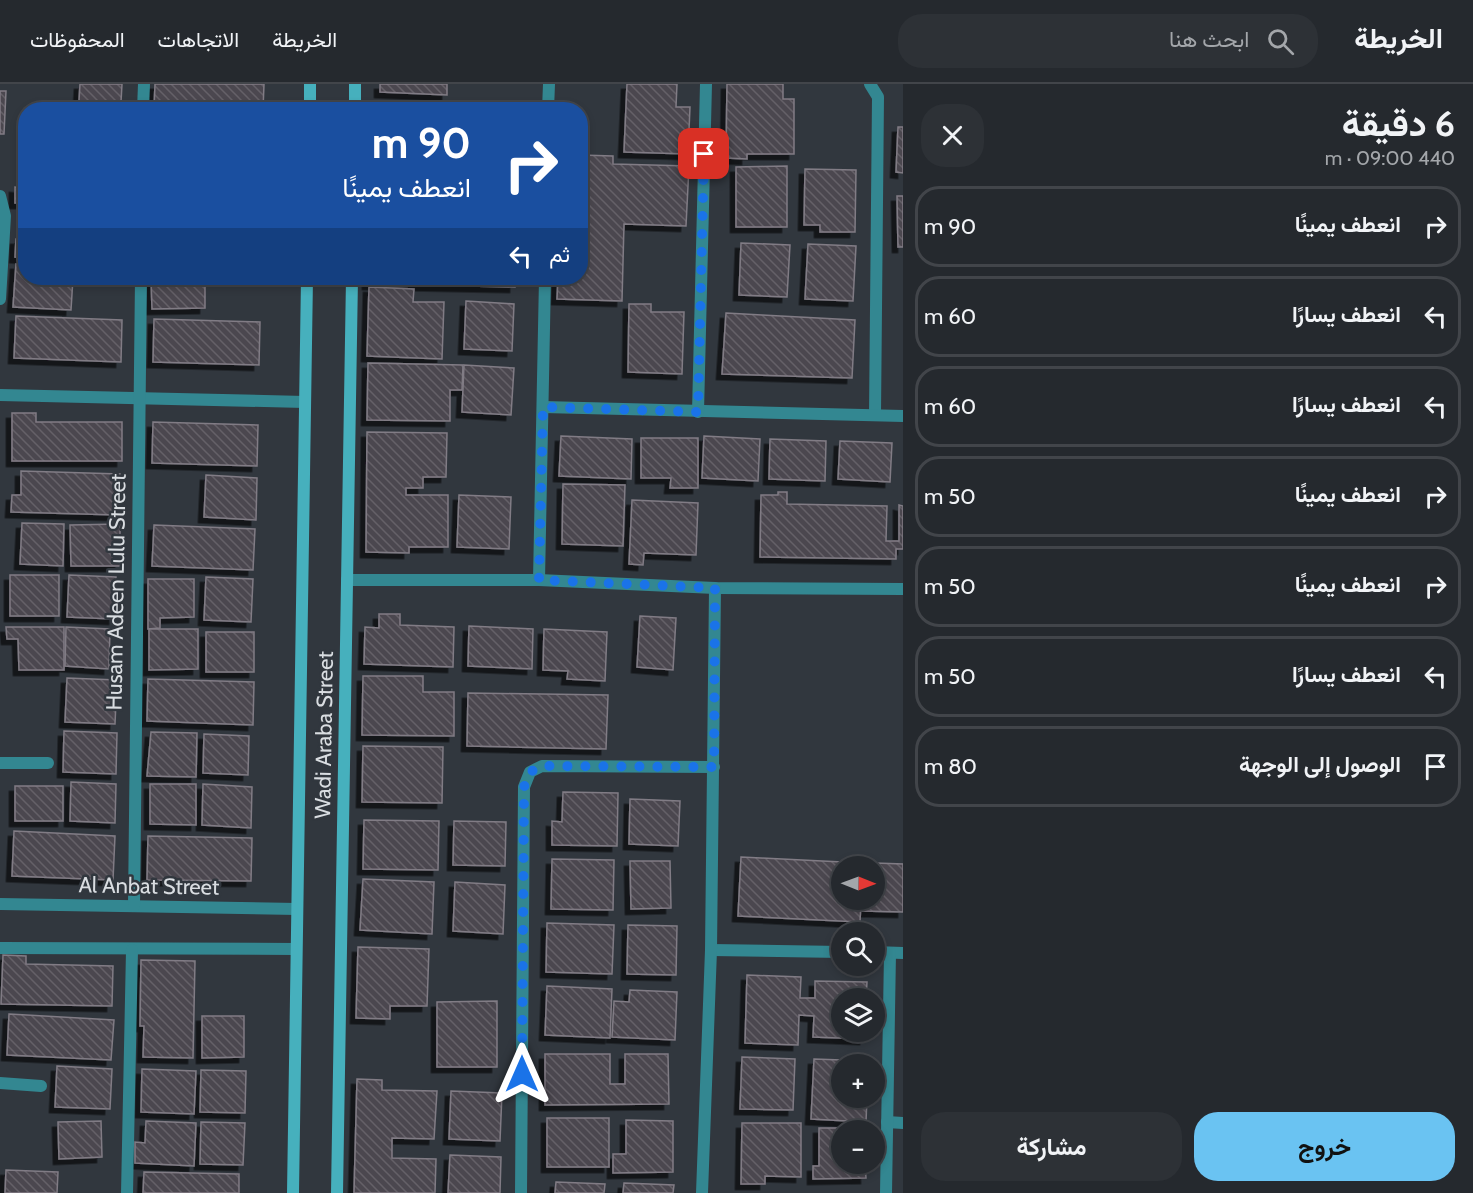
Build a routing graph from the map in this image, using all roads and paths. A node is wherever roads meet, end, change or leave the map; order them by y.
1 (144, 84) edge
2 (310, 84) edge
3 (355, 84) edge
4 (549, 84) edge
5 (706, 84) edge
6 (870, 84) edge
7 (143, 102) edge
8 (310, 102) edge
9 (354, 102) edge
10 (548, 102) edge
11 (0, 196) edge
12 (141, 285) edge
13 (307, 285) edge
14 (352, 285) edge
15 (545, 285) edge
16 (0, 299) edge
17 (0, 395) edge
18 (140, 399) junction
19 (305, 402) junction
20 (543, 407) junction
21 (698, 412) junction
22 (875, 415) junction
23 (903, 416) edge
24 (347, 580) junction
25 (539, 580) junction
26 (715, 588) junction
27 (903, 589) edge
28 (0, 763) edge
29 (48, 763) dead end
30 (714, 767) junction
31 (0, 904) edge
32 (134, 906) junction
33 (297, 909) junction
34 (0, 948) edge
35 (296, 949) junction
36 (132, 950) junction
37 (711, 950) junction
38 (831, 952) edge
39 (885, 952) edge
40 (890, 952) junction
41 (903, 953) edge
42 (0, 1083) edge
43 (41, 1086) dead end
44 (887, 1122) junction
45 (903, 1123) edge
46 (127, 1193) edge
47 (292, 1193) edge
48 (337, 1193) edge
49 (521, 1193) edge
50 (702, 1193) edge
51 (886, 1193) edge

1 - 7 street
2 - 8 main road
3 - 9 main road
4 - 10 street
5 - 21 street
6 - 22 street
11 - 16 street
12 - 18 street, Husam Adeen Lulu Street
13 - 19 main road, Wadi Araba Street
14 - 24 main road, Wadi Araba Street
15 - 20 street
17 - 18 street
18 - 19 street
18 - 32 street, Husam Adeen Lulu Street
19 - 33 main road, Wadi Araba Street
20 - 21 street
20 - 25 street
21 - 22 street
22 - 23 street
24 - 25 street
24 - 48 main road, Wadi Araba Street
25 - 26 street
26 - 27 street
26 - 30 street
28 - 29 street
30 - 37 street
30 - 49 street
31 - 32 street, Al Anbat Street
32 - 33 street, Al Anbat Street
33 - 35 main road, Wadi Araba Street
34 - 36 street
35 - 36 street
35 - 47 main road, Wadi Araba Street
36 - 46 street
37 - 38 street
37 - 50 street
39 - 40 street
40 - 41 street
40 - 44 street
42 - 43 street
44 - 45 street
44 - 51 street

